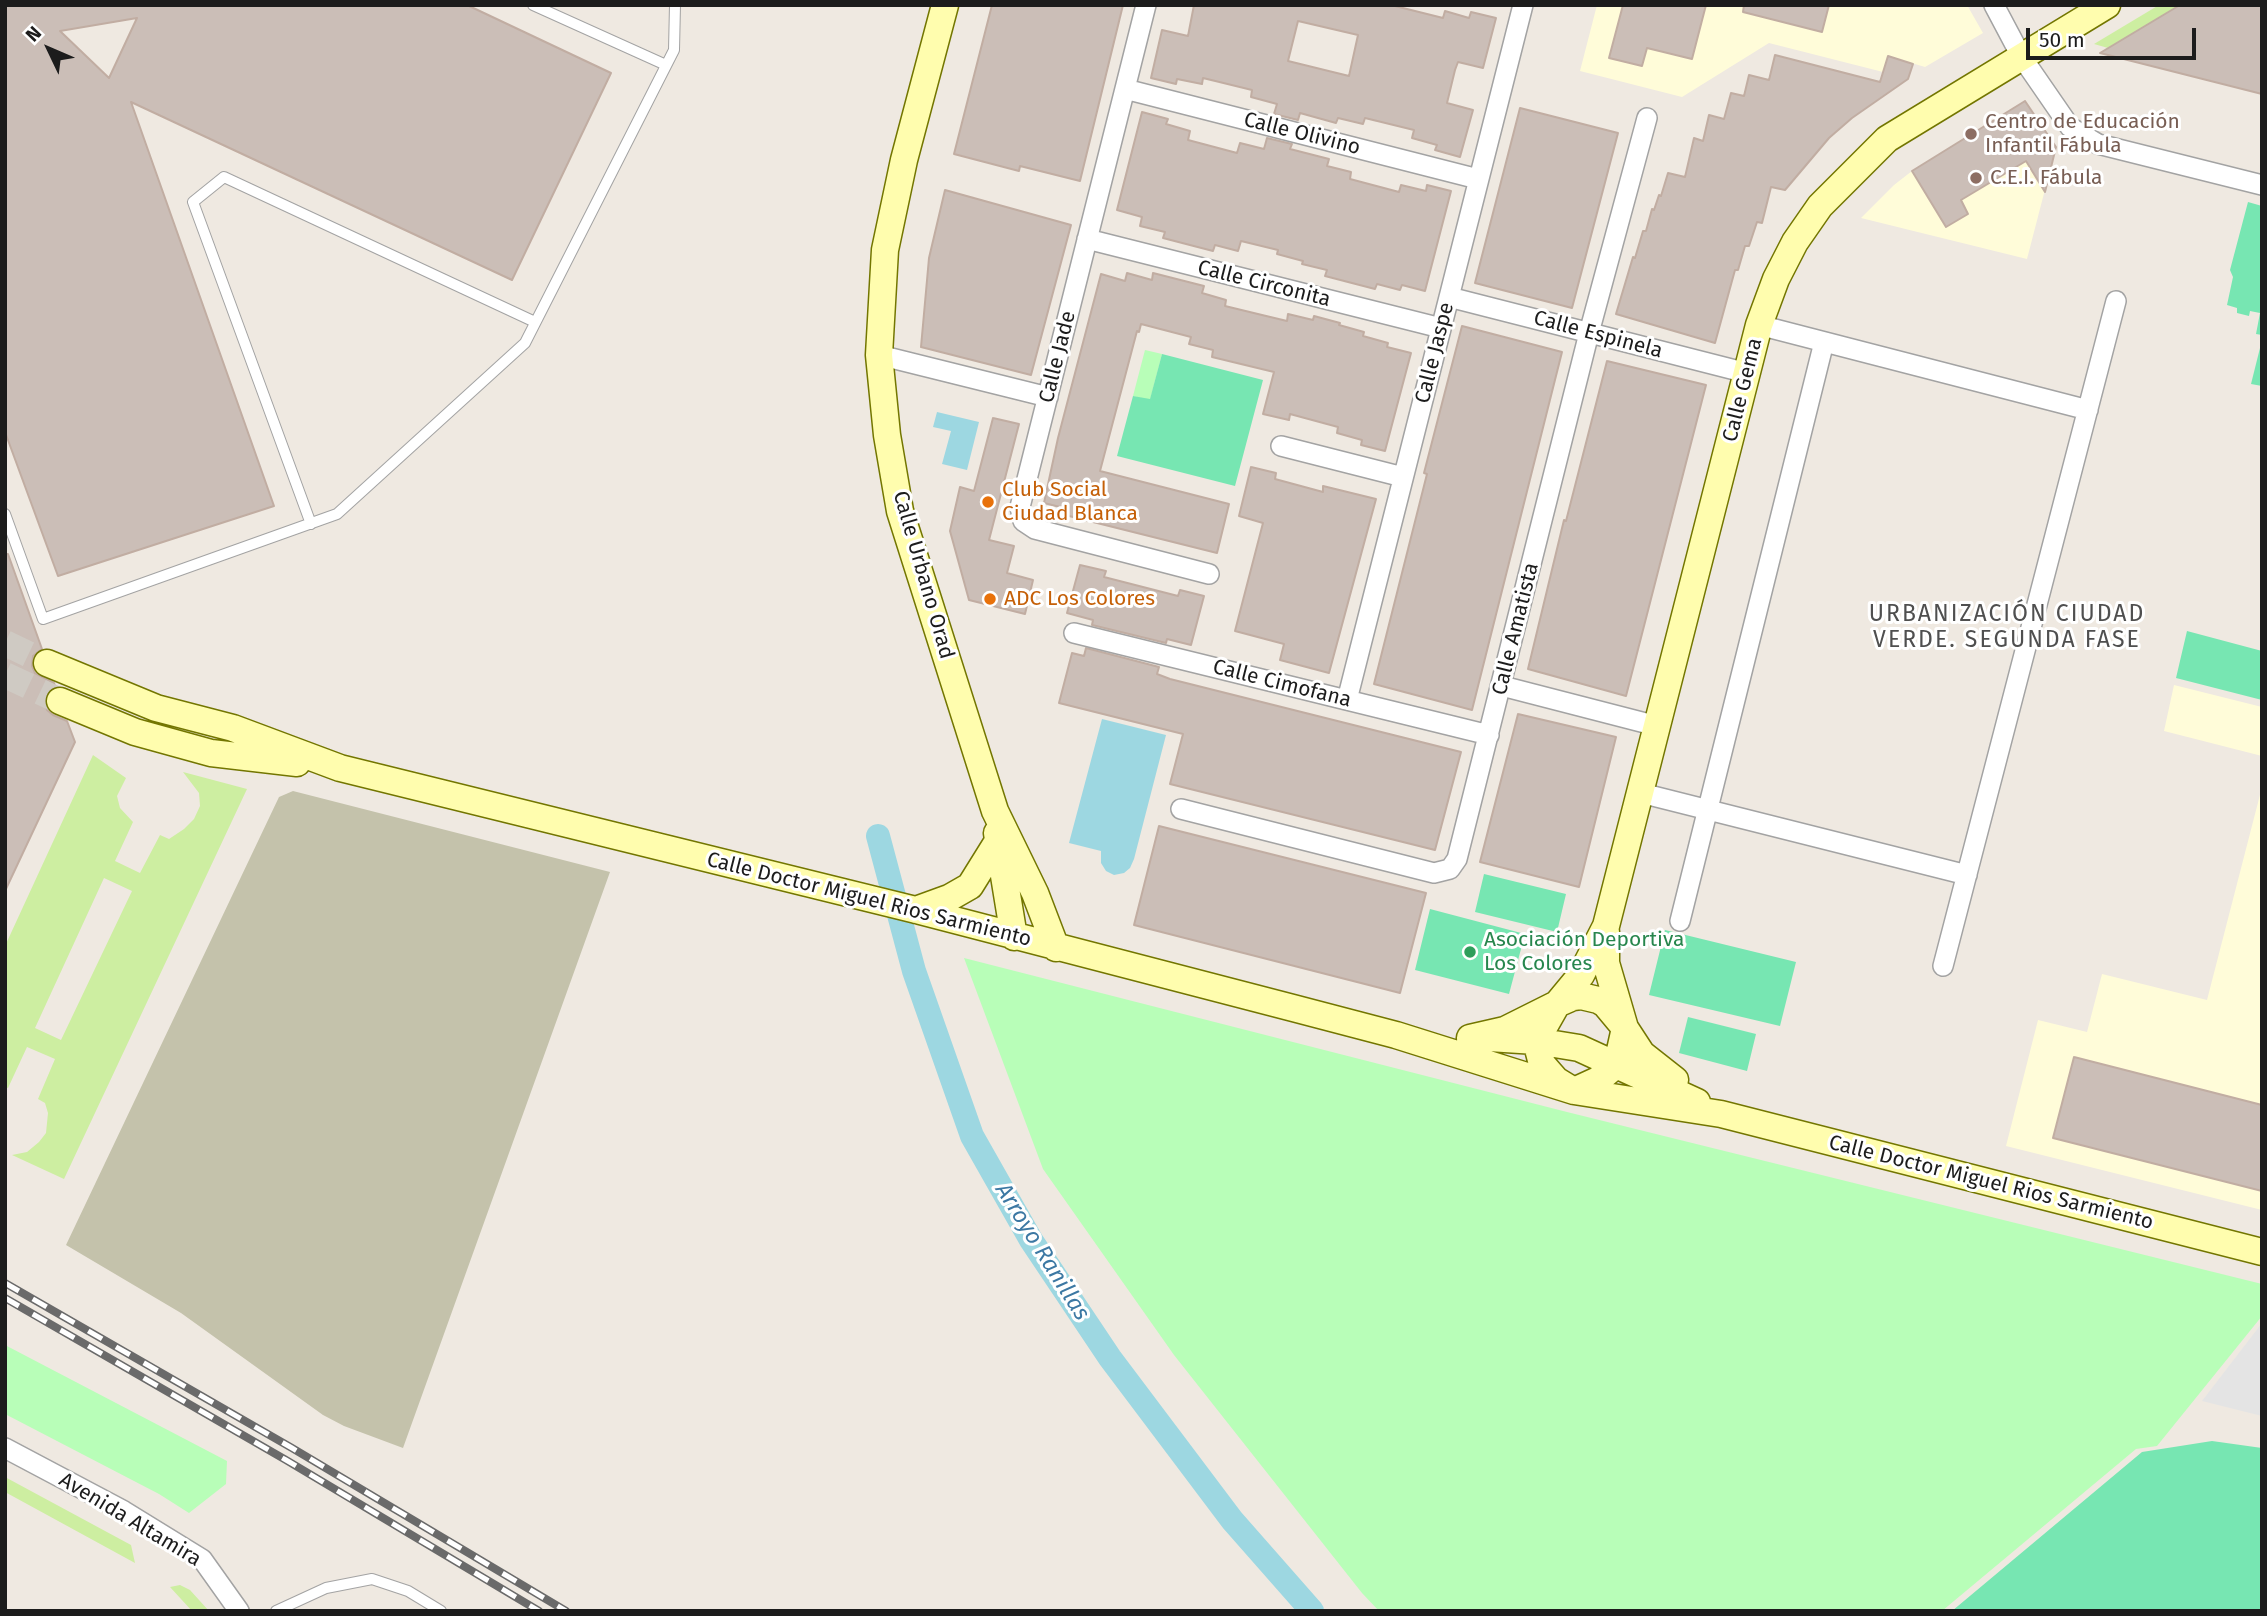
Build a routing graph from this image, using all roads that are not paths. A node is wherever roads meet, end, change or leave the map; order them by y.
1 (533, 5) edge
2 (675, 5) edge
3 (945, 5) edge
4 (1146, 5) edge
5 (1523, 5) edge
6 (1994, 5) edge
7 (2107, 5) edge
8 (2021, 56) junction
9 (666, 65) junction
10 (1125, 89) junction
11 (1647, 118) dead end
12 (1478, 179) junction
13 (2262, 185) edge
14 (1087, 239) junction
15 (1449, 296) junction
16 (2116, 300) dead end
17 (535, 322) junction
18 (1759, 325) junction
19 (1441, 328) junction
20 (1589, 333) junction
21 (1824, 342) junction
22 (879, 355) junction
23 (1747, 373) junction
24 (1048, 397) junction
25 (2088, 410) junction
26 (1281, 446) dead end
27 (1403, 477) junction
28 (5, 514) edge
29 (310, 524) junction
30 (1209, 574) dead end
31 (1074, 633) dead end
32 (47, 663) tunnel mouth
33 (1502, 686) junction
34 (1347, 700) junction
35 (60, 701) tunnel mouth
36 (1657, 726) junction
37 (1489, 735) junction
38 (340, 768) junction
39 (1641, 793) junction
40 (1181, 809) dead end
41 (1707, 810) junction
42 (995, 811) junction
43 (998, 841) junction
44 (1967, 875) junction
45 (1035, 893) junction
46 (916, 911) junction
47 (1680, 920) dead end
48 (1606, 926) junction
49 (1014, 937) junction
50 (1056, 948) junction
51 (1943, 966) dead end
52 (1557, 1004) junction
53 (1621, 1023) junction
54 (1396, 1035) junction
55 (1469, 1038) junction
56 (1536, 1041) junction
57 (1617, 1064) junction
58 (1574, 1091) junction
59 (1721, 1114) junction
60 (2262, 1252) edge
61 (5, 1448) edge
62 (240, 1611) edge
63 (276, 1611) edge
64 (441, 1611) edge

1 - 9 lane
2 - 9 lane
3 - 22 street, Calle Urbano Orad
4 - 10 street, Calle Jade
5 - 12 street, Calle Jaspe
6 - 8 street
7 - 8 street, Calle Gema
8 - 13 street
8 - 18 street, Calle Gema
9 - 17 lane
10 - 12 street, Calle Olivino
10 - 14 street, Calle Jade
11 - 20 street, Calle Amatista
12 - 15 street, Calle Jaspe
14 - 19 street, Calle Circonita
14 - 24 street, Calle Jade
15 - 19 street, Calle Jaspe
15 - 20 street, Calle Espinela
16 - 25 street
17 - 29 lane
17 - 29 lane
18 - 21 street
18 - 23 street, Calle Gema
19 - 27 street, Calle Jaspe
20 - 23 street, Calle Espinela
20 - 33 street, Calle Amatista
21 - 25 street
21 - 41 street
22 - 24 street
22 - 42 street, Calle Urbano Orad
23 - 36 street, Calle Gema
24 - 30 street, Calle Jade
25 - 44 street
26 - 27 street
27 - 34 street, Calle Jaspe
28 - 29 lane
31 - 34 street, Calle Cimofana
32 - 38 street, Calle Doctor Miguel Rios Sarmiento
33 - 36 street
33 - 37 street, Calle Amatista
34 - 37 street, Calle Cimofana
35 - 38 street, Calle Doctor Miguel Rios Sarmiento
36 - 39 street, Calle Gema
37 - 40 street, Calle Amatista
38 - 46 street, Calle Doctor Miguel Rios Sarmiento
39 - 41 street
39 - 48 street, Calle Gema
41 - 44 street
41 - 47 street
42 - 43 street, Calle Urbano Orad
42 - 45 street, Calle Urbano Orad
43 - 46 street
43 - 49 street, Calle Urbano Orad
44 - 51 street
45 - 49 street
45 - 50 street, Calle Urbano Orad
46 - 49 street, Calle Doctor Miguel Rios Sarmiento
48 - 52 street, Calle Gema
48 - 53 street, Calle Gema
49 - 50 street, Calle Doctor Miguel Rios Sarmiento
50 - 54 street, Calle Doctor Miguel Rios Sarmiento
52 - 53 street
52 - 55 street, Calle Gema
52 - 56 street
53 - 57 street
53 - 59 street, Calle Gema
54 - 55 street, Calle Doctor Miguel Rios Sarmiento
54 - 58 street, Calle Doctor Miguel Rios Sarmiento
55 - 56 street, Calle Doctor Miguel Rios Sarmiento
56 - 57 street, Calle Doctor Miguel Rios Sarmiento
56 - 58 street, Calle Doctor Miguel Rios Sarmiento
57 - 58 street
57 - 59 street, Calle Doctor Miguel Rios Sarmiento
58 - 59 street, Calle Doctor Miguel Rios Sarmiento
59 - 60 street, Calle Doctor Miguel Rios Sarmiento
61 - 62 street, Avenida Altamira
63 - 64 lane

